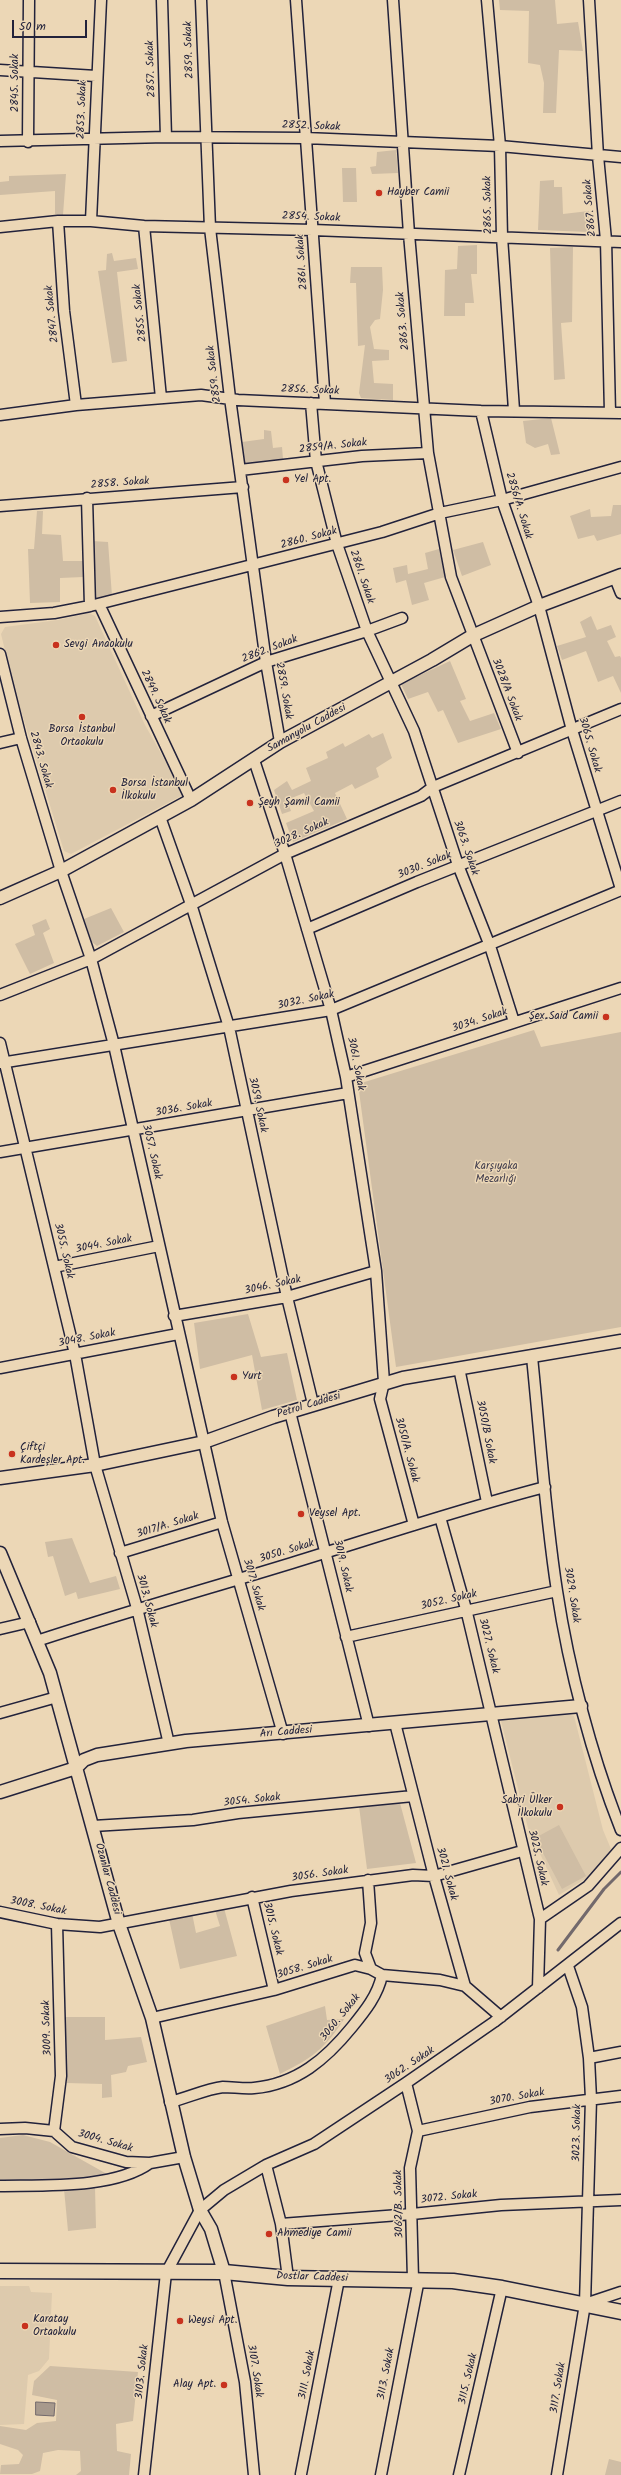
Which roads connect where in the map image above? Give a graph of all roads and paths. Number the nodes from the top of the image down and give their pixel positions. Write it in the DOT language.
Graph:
graph roads {
  1 [pos="29,0"];
  2 [pos="101,0"];
  3 [pos="162,0"];
  4 [pos="200,0"];
  5 [pos="296,0"];
  6 [pos="393,0"];
  7 [pos="487,0"];
  8 [pos="589,0"];
  9 [pos="0,70"];
  10 [pos="28,71"];
  11 [pos="96,76"];
  12 [pos="204,136"];
  13 [pos="166,137"];
  14 [pos="305,138"];
  15 [pos="93,140"];
  16 [pos="0,141"];
  17 [pos="28,142"];
  18 [pos="402,142"];
  19 [pos="500,146"];
  20 [pos="598,156"];
  21 [pos="621,157"];
  22 [pos="58,221"];
  23 [pos="91,221"];
  24 [pos="144,226"];
  25 [pos="0,227"];
  26 [pos="210,228"];
  27 [pos="313,230"];
  28 [pos="409,234"];
  29 [pos="502,237"];
  30 [pos="606,240"];
  31 [pos="621,242"];
  32 [pos="161,398"];
  33 [pos="230,398"];
  34 [pos="311,403"];
  35 [pos="325,403"];
  36 [pos="76,405"];
  37 [pos="423,407"];
  38 [pos="514,410"];
  39 [pos="481,411"];
  40 [pos="610,413"];
  41 [pos="621,413"];
  42 [pos="0,415"];
  43 [pos="428,453"];
  44 [pos="316,461"];
  45 [pos="621,467"];
  46 [pos="240,470"];
  47 [pos="242,487"];
  48 [pos="87,498"];
  49 [pos="502,500"];
  50 [pos="0,506"];
  51 [pos="440,512"];
  52 [pos="337,544"];
  53 [pos="254,566"];
  54 [pos="618,576"];
  55 [pos="621,593"];
  56 [pos="95,605"];
  57 [pos="539,606"];
  58 [pos="0,617"];
  59 [pos="402,618"];
  60 [pos="367,631"];
  61 [pos="472,636"];
  62 [pos="0,654"];
  63 [pos="266,662"];
  64 [pos="391,682"];
  65 [pos="621,709"];
  66 [pos="151,716"];
  67 [pos="572,730"];
  68 [pos="21,738"];
  69 [pos="280,742"];
  70 [pos="0,743"];
  71 [pos="518,753"];
  72 [pos="254,760"];
  73 [pos="433,787"];
  74 [pos="191,800"];
  75 [pos="621,801"];
  76 [pos="597,812"];
  77 [pos="160,817"];
  78 [pos="285,854"];
  79 [pos="458,865"];
  80 [pos="61,871"];
  81 [pos="621,889"];
  82 [pos="0,898"];
  83 [pos="191,904"];
  84 [pos="307,929"];
  85 [pos="490,946"];
  86 [pos="91,959"];
  87 [pos="621,988"];
  88 [pos="0,995"];
  89 [pos="331,1010"];
  90 [pos="514,1022"];
  91 [pos="229,1027"];
  92 [pos="0,1043"];
  93 [pos="114,1045"];
  94 [pos="3,1062"];
  95 [pos="346,1077"];
  96 [pos="348,1093"];
  97 [pos="246,1111"];
  98 [pos="134,1130"];
  99 [pos="27,1149"];
  100 [pos="0,1152"];
  101 [pos="159,1246"];
  102 [pos="54,1267"];
  103 [pos="376,1271"];
  104 [pos="287,1297"];
  105 [pos="174,1316"];
  106 [pos="178,1334"];
  107 [pos="621,1341"];
  108 [pos="75,1354"];
  109 [pos="532,1357"];
  110 [pos="0,1368"];
  111 [pos="459,1368"];
  112 [pos="384,1382"];
  113 [pos="313,1404"];
  114 [pos="290,1412"];
  115 [pos="204,1442"];
  116 [pos="95,1465"];
  117 [pos="0,1478"];
  118 [pos="545,1487"];
  119 [pos="487,1502"];
  120 [pos="440,1517"];
  121 [pos="222,1522"];
  122 [pos="414,1525"];
  123 [pos="326,1552"];
  124 [pos="0,1553"];
  125 [pos="120,1554"];
  126 [pos="238,1580"];
  127 [pos="557,1591"];
  128 [pos="137,1608"];
  129 [pos="466,1609"];
  130 [pos="30,1622"];
  131 [pos="0,1629"];
  132 [pos="346,1638"];
  133 [pos="37,1641"];
  134 [pos="57,1697"];
  135 [pos="581,1706"];
  136 [pos="491,1712"];
  137 [pos="0,1713"];
  138 [pos="395,1723"];
  139 [pos="369,1726"];
  140 [pos="283,1734"];
  141 [pos="169,1744"];
  142 [pos="76,1768"];
  143 [pos="0,1792"];
  144 [pos="414,1796"];
  145 [pos="93,1826"];
  146 [pos="621,1830"];
  147 [pos="621,1848"];
  148 [pos="522,1850"];
  149 [pos="434,1876"];
  150 [pos="368,1880"];
  151 [pos="252,1897"];
  152 [pos="0,1912"];
  153 [pos="540,1918"];
  154 [pos="621,1923"];
  155 [pos="57,1924"];
  156 [pos="119,1924"];
  157 [pos="568,1966"];
  158 [pos="371,1968"];
  159 [pos="382,1975"];
  160 [pos="465,1986"];
  161 [pos="538,1988"];
  162 [pos="274,1990"];
  163 [pos="501,2017"];
  164 [pos="152,2018"];
  165 [pos="621,2052"];
  166 [pos="589,2058"];
  167 [pos="406,2083"];
  168 [pos="621,2096"];
  169 [pos="591,2099"];
  170 [pos="170,2102"];
  171 [pos="0,2129"];
  172 [pos="54,2131"];
  173 [pos="418,2132"];
  174 [pos="184,2157"];
  175 [pos="150,2163"];
  176 [pos="266,2165"];
  177 [pos="0,2186"];
  178 [pos="621,2200"];
  179 [pos="589,2202"];
  180 [pos="200,2210"];
  181 [pos="412,2214"];
  182 [pos="281,2224"];
  183 [pos="0,2271"];
  184 [pos="224,2272"];
  185 [pos="166,2273"];
  186 [pos="288,2278"];
  187 [pos="339,2279"];
  188 [pos="416,2279"];
  189 [pos="502,2288"];
  190 [pos="621,2292"];
  191 [pos="585,2304"];
  192 [pos="621,2312"];
  193 [pos="144,2475"];
  194 [pos="254,2475"];
  195 [pos="303,2475"];
  196 [pos="381,2475"];
  197 [pos="459,2475"];
  198 [pos="557,2475"];
  1 -- 10 [label="street, 2845. Sokak"];
  2 -- 11 [label="street, 2853. Sokak"];
  3 -- 13 [label="street, 2857. Sokak"];
  4 -- 12 [label="street, 2859. Sokak"];
  5 -- 14 [label="street, 2861. Sokak"];
  6 -- 18 [label="street, 2863. Sokak"];
  7 -- 19 [label="street, 2865. Sokak"];
  8 -- 20 [label="street, 2867. Sokak"];
  9 -- 10 [label="street"];
  10 -- 11 [label="street"];
  10 -- 17 [label="street, 2845. Sokak"];
  11 -- 15 [label="street, 2853. Sokak"];
  12 -- 13 [label="street, 2852. Sokak"];
  12 -- 14 [label="street, 2852. Sokak"];
  12 -- 26 [label="street, 2859. Sokak"];
  13 -- 15 [label="street, 2852. Sokak"];
  14 -- 18 [label="street, 2852. Sokak"];
  14 -- 27 [label="street, 2861. Sokak"];
  15 -- 17 [label="street, 2852. Sokak"];
  15 -- 23 [label="street, 2853. Sokak"];
  16 -- 17 [label="street, 2852. Sokak"];
  18 -- 19 [label="street, 2852. Sokak"];
  18 -- 28 [label="street, 2863. Sokak"];
  19 -- 20 [label="street, 2852. Sokak"];
  19 -- 29 [label="street, 2865. Sokak"];
  20 -- 21 [label="street, 2852. Sokak"];
  20 -- 30 [label="street, 2867. Sokak"];
  22 -- 23 [label="street, 2854. Sokak"];
  22 -- 25 [label="street, 2854. Sokak"];
  22 -- 36 [label="street, 2847. Sokak"];
  23 -- 24 [label="street, 2854. Sokak"];
  24 -- 26 [label="street, 2854. Sokak"];
  24 -- 32 [label="street, 2855. Sokak"];
  26 -- 27 [label="street, 2854. Sokak"];
  26 -- 33 [label="street, 2859. Sokak"];
  27 -- 28 [label="street, 2854. Sokak"];
  27 -- 35 [label="street, 2861. Sokak"];
  28 -- 29 [label="street, 2854. Sokak"];
  28 -- 37 [label="street, 2863. Sokak"];
  29 -- 30 [label="street, 2854. Sokak"];
  29 -- 38 [label="street, 2865. Sokak"];
  30 -- 31 [label="street, 2854. Sokak"];
  30 -- 40 [label="street, 2867. Sokak"];
  32 -- 33 [label="street, 2856. Sokak"];
  32 -- 36 [label="street, 2856. Sokak"];
  33 -- 34 [label="street, 2856. Sokak"];
  33 -- 46 [label="street, 2859. Sokak"];
  34 -- 35 [label="street, 2856. Sokak"];
  34 -- 44 [label="street, 2861. Sokak"];
  35 -- 37 [label="street, 2856. Sokak"];
  36 -- 42 [label="street, 2856. Sokak"];
  37 -- 39 [label="street, 2856. Sokak"];
  37 -- 43 [label="street, 2863. Sokak"];
  38 -- 39 [label="street, 2856. Sokak"];
  38 -- 40 [label="street, 2856. Sokak"];
  39 -- 49 [label="street, 2856/A. Sokak"];
  40 -- 41 [label="street, 2856. Sokak"];
  43 -- 44 [label="street, 2859/A. Sokak"];
  43 -- 51 [label="street, 2863. Sokak"];
  44 -- 46 [label="street, 2859/A. Sokak"];
  44 -- 52 [label="street, 2861. Sokak"];
  45 -- 49 [label="street, 2860. Sokak"];
  46 -- 47 [label="street, 2859. Sokak"];
  47 -- 48 [label="street, 2858. Sokak"];
  47 -- 53 [label="street, 2859. Sokak"];
  48 -- 50 [label="street, 2858. Sokak"];
  48 -- 56 [label="street, 2849. Sokak"];
  49 -- 51 [label="street, 2860. Sokak"];
  49 -- 57 [label="street, 2856/A. Sokak"];
  51 -- 52 [label="street, 2860. Sokak"];
  51 -- 61 [label="street, 2863. Sokak"];
  52 -- 53 [label="street, 2860. Sokak"];
  52 -- 60 [label="street, 2861. Sokak"];
  53 -- 56 [label="street, 2860. Sokak"];
  53 -- 63 [label="street, 2859. Sokak"];
  54 -- 55 [label="street"];
  54 -- 57 [label="street, Samanyolu Caddesi"];
  56 -- 58 [label="street, 2860. Sokak"];
  56 -- 66 [label="street, 2849. Sokak"];
  57 -- 61 [label="street, Samanyolu Caddesi"];
  57 -- 67 [label="street, 3065. Sokak"];
  59 -- 60 [label="street, 2862. Sokak"];
  60 -- 63 [label="street, 2862. Sokak"];
  60 -- 64 [label="street, 2861. Sokak"];
  61 -- 64 [label="street, Samanyolu Caddesi"];
  61 -- 71 [label="street, 3028/A Sokak"];
  62 -- 68 [label="street, 2843. Sokak"];
  63 -- 66 [label="street, 2862. Sokak"];
  63 -- 69 [label="street, 2859. Sokak"];
  64 -- 69 [label="street, Samanyolu Caddesi"];
  64 -- 73 [label="street, 3063. Sokak"];
  65 -- 67 [label="street, 3028. Sokak"];
  66 -- 74 [label="street, 2849. Sokak"];
  67 -- 71 [label="street, 3028. Sokak"];
  67 -- 76 [label="street, 3065. Sokak"];
  68 -- 70 [label="street"];
  68 -- 80 [label="street, 2843. Sokak"];
  69 -- 72 [label="street, Samanyolu Caddesi"];
  71 -- 73 [label="street, 3028. Sokak"];
  72 -- 74 [label="street, Samanyolu Caddesi"];
  72 -- 78 [label="street, 3061. Sokak"];
  73 -- 78 [label="street, 3028. Sokak"];
  73 -- 79 [label="street, 3063. Sokak"];
  74 -- 77 [label="street, Samanyolu Caddesi"];
  75 -- 76 [label="street, 3030. Sokak"];
  76 -- 79 [label="street, 3030. Sokak"];
  76 -- 81 [label="street, 3065. Sokak"];
  77 -- 80 [label="street, Samanyolu Caddesi"];
  77 -- 83 [label="street, 3059. Sokak"];
  78 -- 83 [label="street, 3028. Sokak"];
  78 -- 84 [label="street, 3061. Sokak"];
  79 -- 84 [label="street, 3030. Sokak"];
  79 -- 85 [label="street, 3063. Sokak"];
  80 -- 82 [label="street, Samanyolu Caddesi"];
  80 -- 86 [label="street, 3057. Sokak"];
  81 -- 85 [label="street, 3032. Sokak"];
  83 -- 86 [label="street, 3028. Sokak"];
  83 -- 91 [label="street, 3059. Sokak"];
  84 -- 89 [label="street, 3061. Sokak"];
  85 -- 89 [label="street, 3032. Sokak"];
  85 -- 90 [label="street, 3063. Sokak"];
  86 -- 88 [label="street, 3028. Sokak"];
  86 -- 93 [label="street, 3057. Sokak"];
  87 -- 90 [label="street, 3034. Sokak"];
  89 -- 91 [label="street, 3032. Sokak"];
  89 -- 95 [label="street, 3061. Sokak"];
  90 -- 95 [label="street, 3034. Sokak"];
  91 -- 93 [label="street, 3032. Sokak"];
  91 -- 97 [label="street, 3059. Sokak"];
  92 -- 94 [label="street, 3055. Sokak"];
  93 -- 94 [label="street, 3032. Sokak"];
  93 -- 98 [label="street, 3057. Sokak"];
  94 -- 99 [label="street, 3055. Sokak"];
  95 -- 96 [label="street, 3061. Sokak"];
  96 -- 97 [label="street, 3036. Sokak"];
  96 -- 103 [label="street, 3061. Sokak"];
  97 -- 98 [label="street, 3036. Sokak"];
  97 -- 104 [label="street, 3059. Sokak"];
  98 -- 99 [label="street, 3036. Sokak"];
  98 -- 101 [label="street, 3057. Sokak"];
  99 -- 100 [label="street, 3036. Sokak"];
  99 -- 102 [label="street, 3055. Sokak"];
  101 -- 102 [label="street, 3044. Sokak"];
  101 -- 105 [label="street, 3057. Sokak"];
  102 -- 108 [label="street, 3055. Sokak"];
  103 -- 104 [label="street, 3046. Sokak"];
  103 -- 112 [label="street, 3061. Sokak"];
  104 -- 105 [label="street, 3046. Sokak"];
  104 -- 113 [label="street, 3059. Sokak"];
  105 -- 106 [label="street, 3057. Sokak"];
  106 -- 108 [label="street, 3048. Sokak"];
  106 -- 115 [label="street, 3057. Sokak"];
  107 -- 109 [label="street, Petrol Caddesi"];
  108 -- 110 [label="street, 3048. Sokak"];
  108 -- 116 [label="street, 3055. Sokak"];
  109 -- 111 [label="street, Petrol Caddesi"];
  109 -- 118 [label="street, 3029. Sokak"];
  111 -- 112 [label="street, Petrol Caddesi"];
  111 -- 119 [label="street, 3050/B Sokak"];
  112 -- 113 [label="street, Petrol Caddesi"];
  112 -- 122 [label="street, 3050/A. Sokak"];
  113 -- 114 [label="street, Petrol Caddesi"];
  114 -- 115 [label="street, Petrol Caddesi"];
  114 -- 123 [label="street, 3019. Sokak"];
  115 -- 116 [label="street, Petrol Caddesi"];
  115 -- 121 [label="street, 3017. Sokak"];
  116 -- 117 [label="street, Petrol Caddesi"];
  116 -- 125 [label="street, 3013. Sokak"];
  118 -- 119 [label="street, 3050. Sokak"];
  118 -- 127 [label="street, 3029. Sokak"];
  119 -- 120 [label="street, 3050. Sokak"];
  120 -- 122 [label="street, 3050. Sokak"];
  120 -- 129 [label="street, 3027. Sokak"];
  121 -- 125 [label="street, 3017/A. Sokak"];
  121 -- 126 [label="street, 3017. Sokak"];
  122 -- 123 [label="street, 3050. Sokak"];
  123 -- 126 [label="street, 3050. Sokak"];
  123 -- 132 [label="street, 3019. Sokak"];
  124 -- 130 [label="street, Ozanlar Caddesi"];
  125 -- 128 [label="street, 3013. Sokak"];
  126 -- 128 [label="street, 3050. Sokak"];
  126 -- 140 [label="street, 3017. Sokak"];
  127 -- 129 [label="street, 3052. Sokak"];
  127 -- 135 [label="street, 3029. Sokak"];
  128 -- 133 [label="street, 3050. Sokak"];
  128 -- 141 [label="street, 3013. Sokak"];
  129 -- 132 [label="street, 3052. Sokak"];
  129 -- 136 [label="street, 3027. Sokak"];
  130 -- 131 [label="street"];
  130 -- 133 [label="street, Ozanlar Caddesi"];
  132 -- 139 [label="street, 3019. Sokak"];
  133 -- 134 [label="street, Ozanlar Caddesi"];
  134 -- 137 [label="street"];
  134 -- 142 [label="street, Ozanlar Caddesi"];
  135 -- 136 [label="street, Arı Caddesi"];
  135 -- 146 [label="street, 3029. Sokak"];
  136 -- 138 [label="street, Arı Caddesi"];
  136 -- 148 [label="street, 3025. Sokak"];
  138 -- 139 [label="street, Arı Caddesi"];
  138 -- 144 [label="street, 3021. Sokak"];
  139 -- 140 [label="street, Arı Caddesi"];
  140 -- 141 [label="street, Arı Caddesi"];
  141 -- 142 [label="street, Arı Caddesi"];
  142 -- 143 [label="street, Arı Caddesi"];
  142 -- 145 [label="street, Ozanlar Caddesi"];
  144 -- 145 [label="street, 3054. Sokak"];
  144 -- 149 [label="street, 3021. Sokak"];
  145 -- 156 [label="street, Ozanlar Caddesi"];
  147 -- 153 [label="street"];
  148 -- 149 [label="street, 3056. Sokak"];
  148 -- 153 [label="street, 3025. Sokak"];
  149 -- 150 [label="street, 3056. Sokak"];
  149 -- 160 [label="street, 3021. Sokak"];
  150 -- 151 [label="street, 3056. Sokak"];
  150 -- 158 [label="street"];
  151 -- 156 [label="street, 3056. Sokak"];
  151 -- 162 [label="street, 3015. Sokak"];
  152 -- 155 [label="street, 3008. Sokak"];
  153 -- 161 [label="street, 3025. Sokak"];
  154 -- 157 [label="street, 3062. Sokak"];
  155 -- 156 [label="street, 3008. Sokak"];
  155 -- 172 [label="street, 3009. Sokak"];
  156 -- 164 [label="street, Ozanlar Caddesi"];
  157 -- 161 [label="street, 3062. Sokak"];
  157 -- 166 [label="street, 3023. Sokak"];
  158 -- 159 [label="street, 3058. Sokak"];
  158 -- 162 [label="street, 3058. Sokak"];
  159 -- 160 [label="street, 3058. Sokak"];
  159 -- 170 [label="street, 3060. Sokak"];
  160 -- 163 [label="street"];
  161 -- 163 [label="street, 3062. Sokak"];
  162 -- 164 [label="street, 3058. Sokak"];
  163 -- 167 [label="street, 3062. Sokak"];
  164 -- 170 [label="street, Ozanlar Caddesi"];
  165 -- 166 [label="street"];
  166 -- 169 [label="street, 3023. Sokak"];
  167 -- 173 [label="street, 3062/B. Sokak"];
  167 -- 176 [label="street, 3062. Sokak"];
  168 -- 169 [label="street, 3070. Sokak"];
  169 -- 173 [label="street, 3070. Sokak"];
  169 -- 179 [label="street, 3023. Sokak"];
  170 -- 174 [label="street, Ozanlar Caddesi"];
  171 -- 172 [label="street"];
  172 -- 175 [label="street, 3004. Sokak"];
  173 -- 181 [label="street, 3062/B. Sokak"];
  174 -- 175 [label="street, 3004. Sokak"];
  174 -- 180 [label="street, Ozanlar Caddesi"];
  175 -- 177 [label="street"];
  176 -- 180 [label="street, 3062. Sokak"];
  176 -- 182 [label="street"];
  178 -- 179 [label="street, 3072. Sokak"];
  179 -- 181 [label="street, 3072. Sokak"];
  179 -- 191 [label="street, 3023. Sokak"];
  180 -- 184 [label="street, Ozanlar Caddesi"];
  180 -- 185 [label="street"];
  181 -- 182 [label="street, 3072. Sokak"];
  181 -- 188 [label="street, 3062/B. Sokak"];
  182 -- 186 [label="street"];
  183 -- 185 [label="main road, Dostlar Caddesi"];
  184 -- 185 [label="main road, Dostlar Caddesi"];
  184 -- 186 [label="main road, Dostlar Caddesi"];
  184 -- 194 [label="street, 3107. Sokak"];
  185 -- 193 [label="street, 3103. Sokak"];
  186 -- 187 [label="main road, Dostlar Caddesi"];
  187 -- 188 [label="main road, Dostlar Caddesi"];
  187 -- 195 [label="street, 3111. Sokak"];
  188 -- 189 [label="main road, Dostlar Caddesi"];
  188 -- 196 [label="street, 3113. Sokak"];
  189 -- 191 [label="main road, Dostlar Caddesi"];
  189 -- 197 [label="street, 3115. Sokak"];
  190 -- 191 [label="street"];
  191 -- 192 [label="main road, Dostlar Caddesi"];
  191 -- 198 [label="street, 3117. Sokak"];
}
